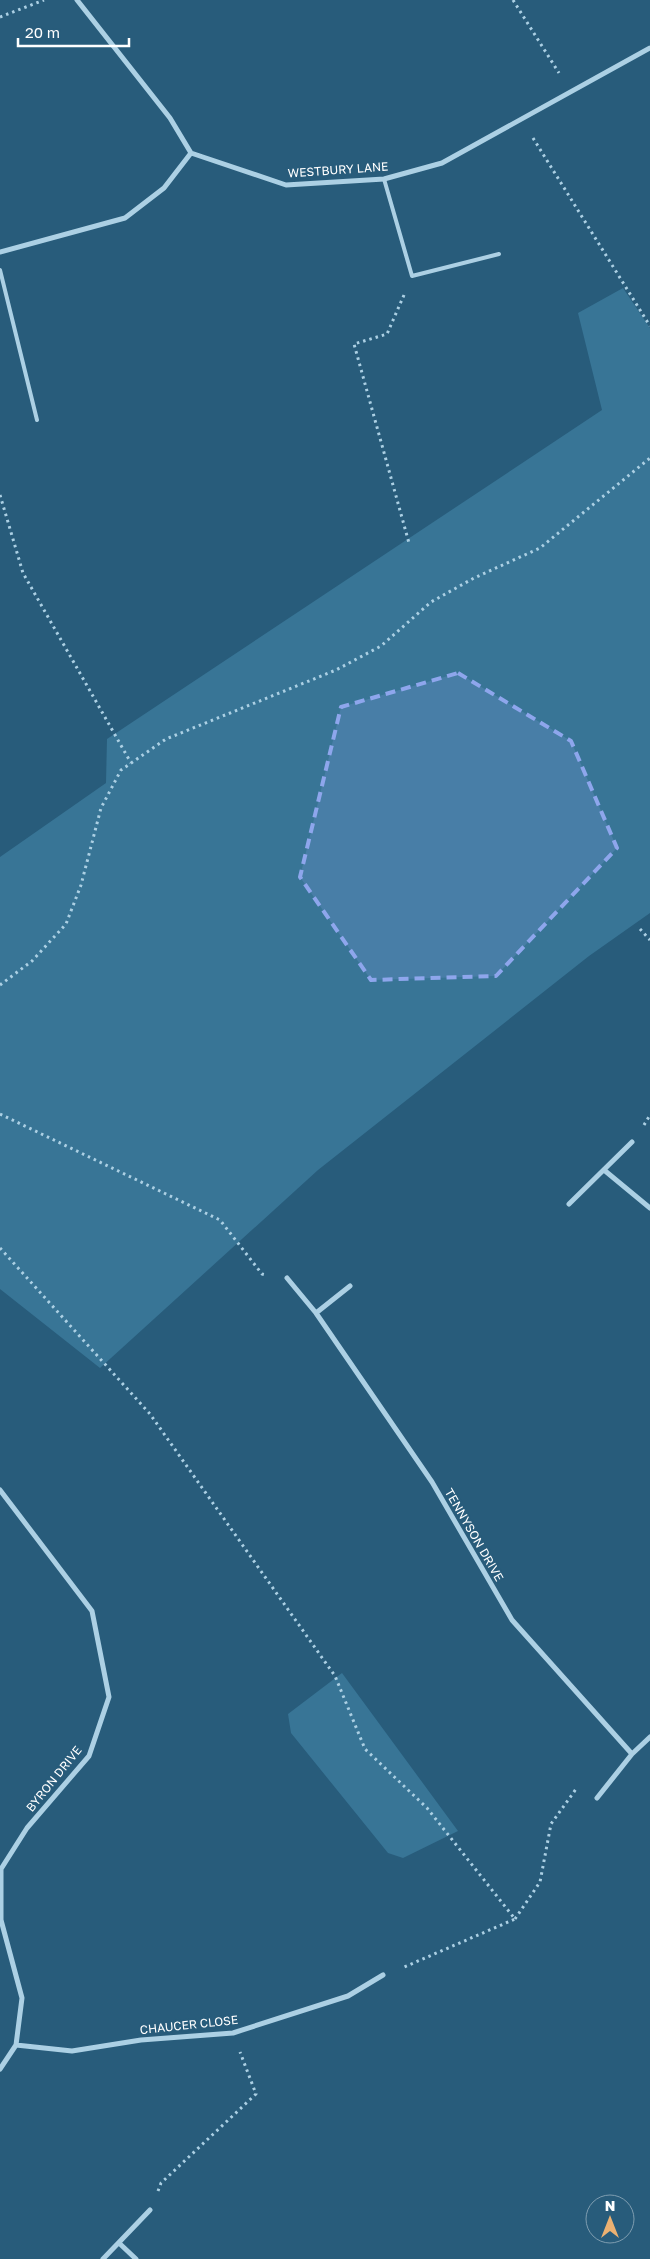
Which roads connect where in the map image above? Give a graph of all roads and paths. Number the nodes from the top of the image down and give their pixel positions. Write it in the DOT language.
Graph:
graph roads {
  1 [pos="44,0"];
  2 [pos="77,0"];
  3 [pos="513,0"];
  4 [pos="0,17"];
  5 [pos="650,48"];
  6 [pos="571,92"];
  7 [pos="522,119"];
  8 [pos="191,153"];
  9 [pos="384,179"];
  10 [pos="0,252"];
  11 [pos="499,254"];
  12 [pos="0,270"];
  13 [pos="412,276"];
  14 [pos="650,326"];
  15 [pos="37,420"];
  16 [pos="650,458"];
  17 [pos="0,495"];
  18 [pos="409,543"];
  19 [pos="131,763"];
  20 [pos="640,929"];
  21 [pos="650,940"];
  22 [pos="0,985"];
  23 [pos="0,1114"];
  24 [pos="632,1142"];
  25 [pos="604,1170"];
  26 [pos="569,1204"];
  27 [pos="650,1208"];
  28 [pos="0,1248"];
  29 [pos="287,1278"];
  30 [pos="350,1286"];
  31 [pos="316,1313"];
  32 [pos="0,1490"];
  33 [pos="650,1736"];
  34 [pos="632,1754"];
  35 [pos="597,1798"];
  36 [pos="515,1919"];
  37 [pos="383,1976"];
  38 [pos="233,2033"];
  39 [pos="16,2044"];
  40 [pos="0,2069"];
  41 [pos="150,2210"];
  42 [pos="119,2243"];
  43 [pos="103,2259"];
  44 [pos="136,2259"];
  1 -- 4 [label="path"];
  2 -- 8 [label="street"];
  3 -- 6 [label="path"];
  5 -- 6 [label="street, WESTBURY LANE"];
  6 -- 7 [label="street, WESTBURY LANE"];
  7 -- 9 [label="street, WESTBURY LANE"];
  7 -- 14 [label="path"];
  8 -- 9 [label="street, WESTBURY LANE"];
  8 -- 10 [label="street"];
  9 -- 13 [label="lane"];
  11 -- 13 [label="lane"];
  12 -- 15 [label="lane"];
  13 -- 18 [label="path"];
  16 -- 19 [label="path"];
  17 -- 19 [label="path"];
  19 -- 22 [label="path"];
  20 -- 21 [label="path"];
  23 -- 29 [label="path"];
  24 -- 25 [label="street"];
  25 -- 26 [label="street"];
  25 -- 27 [label="street"];
  28 -- 36 [label="path"];
  29 -- 31 [label="street, TENNYSON DRIVE"];
  30 -- 31 [label="street"];
  31 -- 34 [label="street, TENNYSON DRIVE"];
  32 -- 39 [label="street, BYRON DRIVE"];
  33 -- 34 [label="street"];
  34 -- 35 [label="street"];
  35 -- 36 [label="path"];
  36 -- 37 [label="path"];
  37 -- 38 [label="street, CHAUCER CLOSE"];
  38 -- 39 [label="street, CHAUCER CLOSE"];
  38 -- 41 [label="path"];
  39 -- 40 [label="street"];
  41 -- 42 [label="street"];
  42 -- 43 [label="street"];
  42 -- 44 [label="street"];
}
